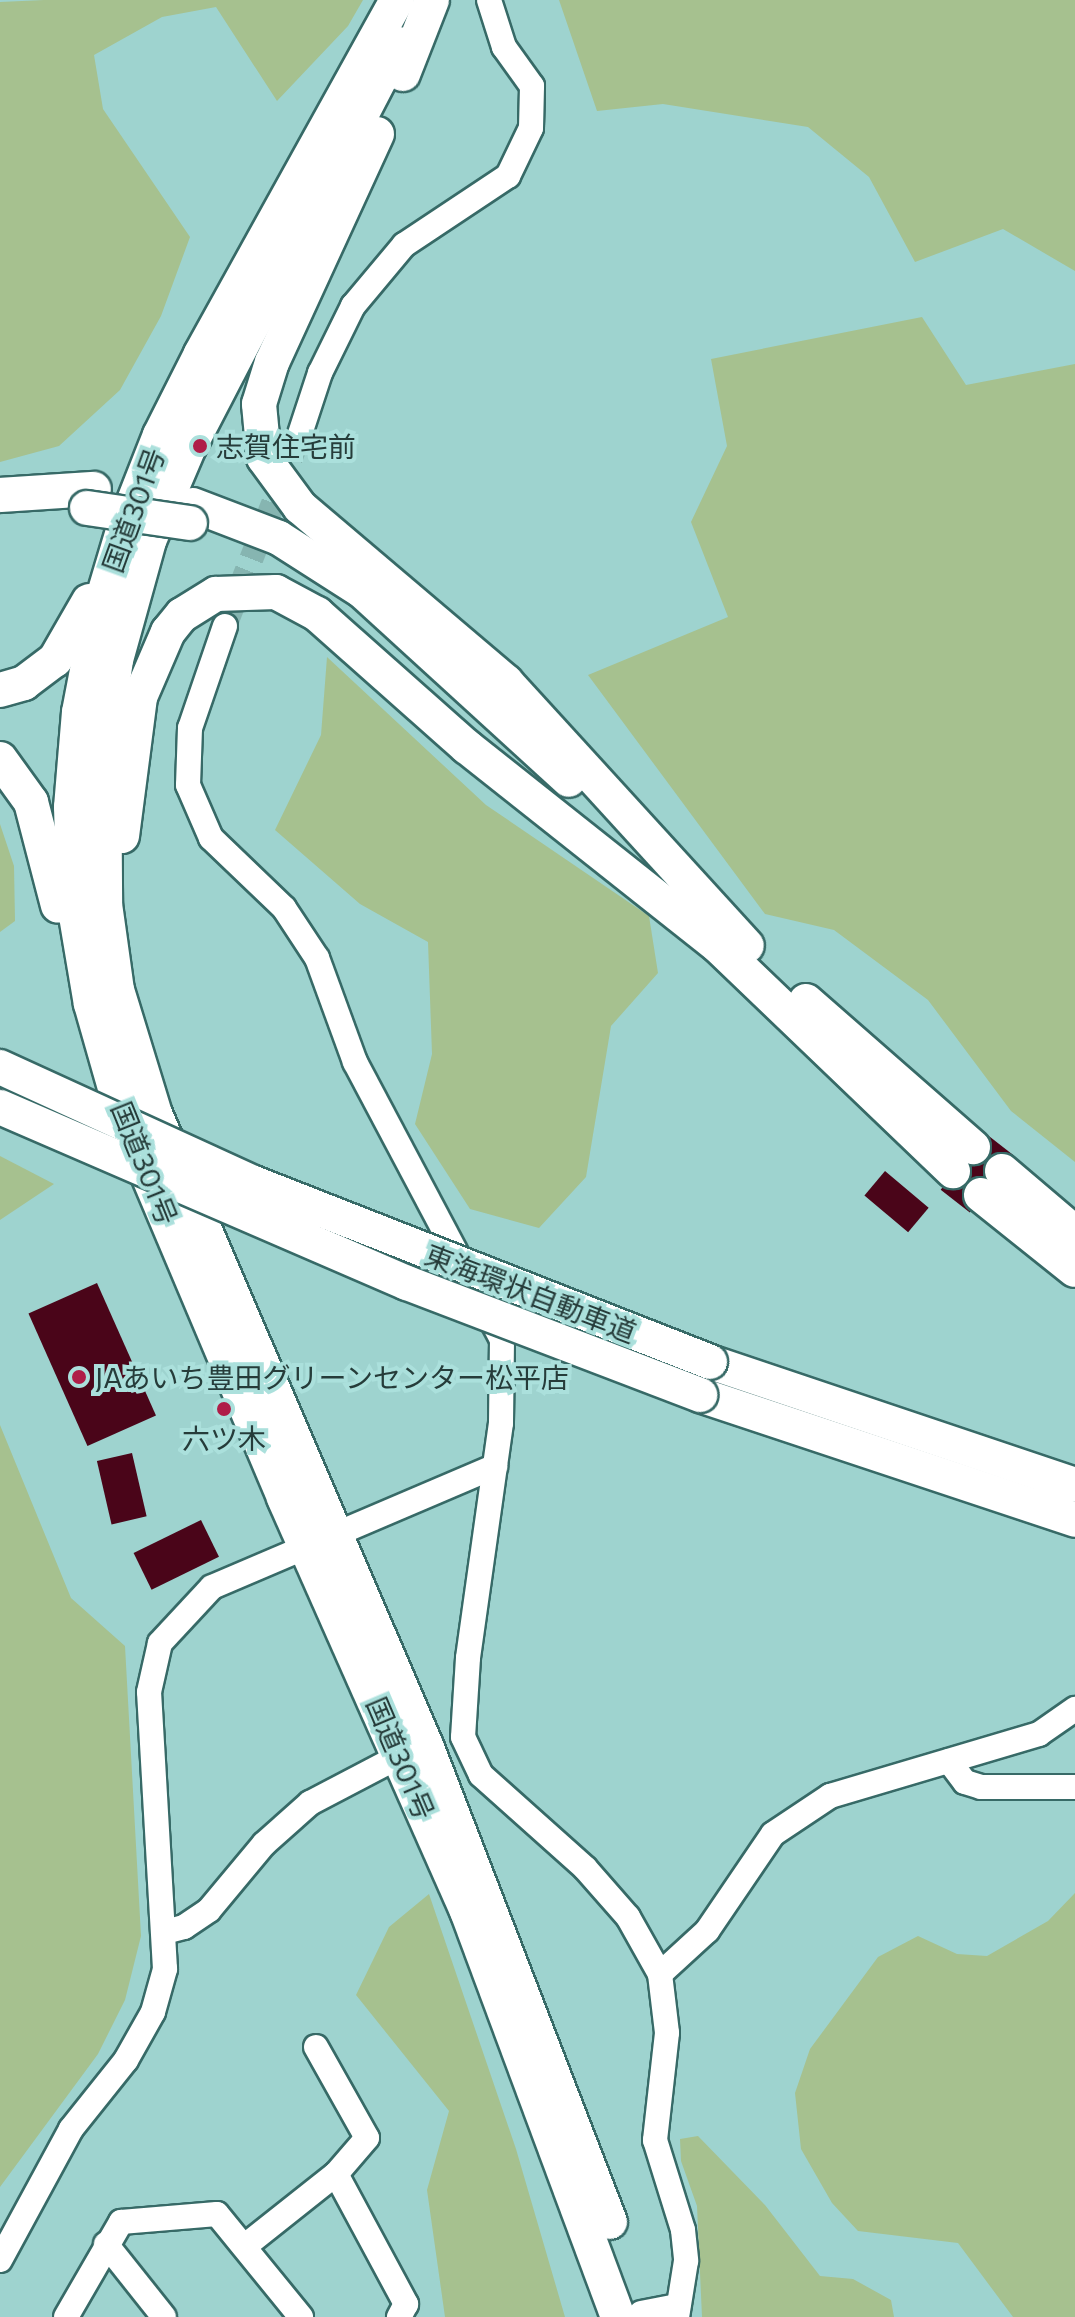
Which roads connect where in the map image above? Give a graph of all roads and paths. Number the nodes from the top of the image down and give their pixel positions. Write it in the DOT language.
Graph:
graph roads {
  1 [pos="397,0"];
  2 [pos="420,0"];
  3 [pos="432,0"];
  4 [pos="489,0"];
  5 [pos="201,354"];
  6 [pos="298,440"];
  7 [pos="0,495"];
  8 [pos="91,498"];
  9 [pos="0,516"];
  10 [pos="225,626"];
  11 [pos="0,690"];
  12 [pos="0,759"];
  13 [pos="724,938"];
  14 [pos="0,1067"];
  15 [pos="0,1107"];
  16 [pos="123,1116"];
  17 [pos="963,1159"];
  18 [pos="1075,1233"];
  19 [pos="208,1236"];
  20 [pos="1075,1270"];
  21 [pos="495,1466"];
  22 [pos="1075,1485"];
  23 [pos="1075,1520"];
  24 [pos="324,1539"];
  25 [pos="1075,1709"];
  26 [pos="400,1756"];
  27 [pos="949,1761"];
  28 [pos="1075,1787"];
  29 [pos="165,1932"];
  30 [pos="660,1974"];
  31 [pos="316,2047"];
  32 [pos="336,2174"];
  33 [pos="106,2244"];
  34 [pos="245,2246"];
  35 [pos="0,2260"];
  36 [pos="677,2311"];
  37 [pos="634,2316"];
  38 [pos="66,2317"];
  39 [pos="164,2317"];
  40 [pos="301,2317"];
  41 [pos="399,2317"];
  1 -- 5 [label="highway, 国道301号"];
  2 -- 19 [label="highway, 国道301号"];
  3 -- 13 [label="highway"];
  4 -- 6 [label="street"];
  5 -- 11 [label="highway"];
  5 -- 16 [label="highway, 国道301号"];
  7 -- 8 [label="highway"];
  8 -- 9 [label="highway"];
  8 -- 13 [label="highway, bridge"];
  10 -- 21 [label="street"];
  12 -- 16 [label="highway"];
  13 -- 17 [label="highway"];
  13 -- 19 [label="highway"];
  14 -- 22 [label="highway, 東海環状自動車道, bridge"];
  15 -- 23 [label="highway, 東海環状自動車道, bridge"];
  16 -- 24 [label="highway, 国道301号"];
  18 -- 20 [label="highway"];
  19 -- 24 [label="highway, 国道301号"];
  21 -- 24 [label="street"];
  21 -- 30 [label="street"];
  24 -- 26 [label="highway, 国道301号"];
  24 -- 29 [label="street"];
  24 -- 37 [label="highway, 国道301号"];
  25 -- 27 [label="street"];
  26 -- 29 [label="street"];
  26 -- 37 [label="highway, 国道301号"];
  27 -- 28 [label="street"];
  27 -- 30 [label="street"];
  29 -- 35 [label="street"];
  30 -- 36 [label="street"];
  31 -- 32 [label="street"];
  32 -- 34 [label="street"];
  32 -- 41 [label="street"];
  33 -- 34 [label="street"];
  33 -- 38 [label="street"];
  33 -- 39 [label="street"];
  34 -- 40 [label="street"];
  36 -- 37 [label="street"];
}
